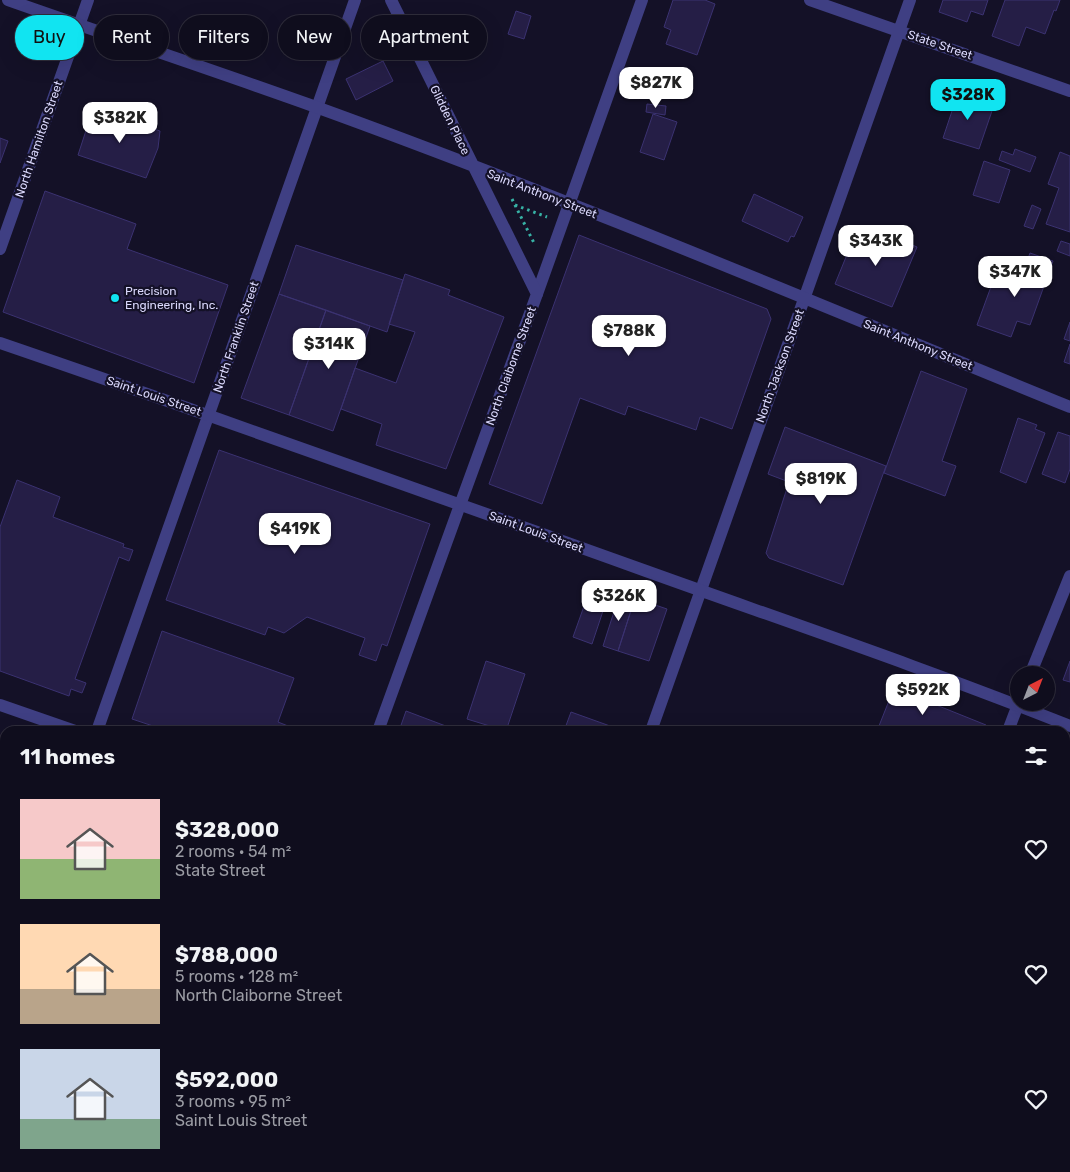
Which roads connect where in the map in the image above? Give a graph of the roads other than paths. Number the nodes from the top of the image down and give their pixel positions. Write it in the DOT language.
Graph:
graph roads {
  1 [pos="8,0"];
  2 [pos="88,0"];
  3 [pos="355,0"];
  4 [pos="391,0"];
  5 [pos="642,0"];
  6 [pos="810,0"];
  7 [pos="910,0"];
  8 [pos="51,15"];
  9 [pos="83,15"];
  10 [pos="84,27"];
  11 [pos="900,31"];
  12 [pos="67,60"];
  13 [pos="1070,91"];
  14 [pos="317,108"];
  15 [pos="472,167"];
  16 [pos="569,204"];
  17 [pos="0,250"];
  18 [pos="537,294"];
  19 [pos="804,298"];
  20 [pos="0,343"];
  21 [pos="1070,407"];
  22 [pos="209,415"];
  23 [pos="460,504"];
  24 [pos="1070,576"];
  25 [pos="700,590"];
  26 [pos="1034,666"];
  27 [pos="1010,701"];
  28 [pos="0,705"];
  29 [pos="1016,711"];
  30 [pos="1035,711"];
  31 [pos="60,726"];
  32 [pos="99,726"];
  33 [pos="380,726"];
  34 [pos="652,726"];
  35 [pos="1010,726"];
  36 [pos="1070,726"];
  1 -- 8 [label="street, Saint Anthony Street"];
  2 -- 9 [label="street, North Hamilton Street"];
  3 -- 14 [label="street, North Franklin Street"];
  4 -- 15 [label="street, Glidden Place"];
  5 -- 16 [label="street, North Claiborne Street"];
  6 -- 11 [label="street, State Street"];
  7 -- 11 [label="street, North Jackson Street"];
  10 -- 14 [label="street, Saint Anthony Street"];
  11 -- 13 [label="street, State Street"];
  11 -- 19 [label="street, North Jackson Street"];
  12 -- 17 [label="street, North Hamilton Street"];
  14 -- 15 [label="street, Saint Anthony Street"];
  14 -- 22 [label="street, North Franklin Street"];
  15 -- 16 [label="street, Saint Anthony Street"];
  15 -- 18 [label="street, Glidden Place"];
  16 -- 18 [label="street, North Claiborne Street"];
  16 -- 19 [label="street, Saint Anthony Street"];
  18 -- 23 [label="street, North Claiborne Street"];
  19 -- 21 [label="street, Saint Anthony Street"];
  19 -- 25 [label="street, North Jackson Street"];
  20 -- 22 [label="street, Saint Louis Street"];
  22 -- 23 [label="street, Saint Louis Street"];
  22 -- 32 [label="street, North Franklin Street"];
  23 -- 25 [label="street, Saint Louis Street"];
  23 -- 33 [label="street, North Claiborne Street"];
  24 -- 26 [label="street"];
  25 -- 27 [label="street, Saint Louis Street"];
  25 -- 34 [label="street, North Jackson Street"];
  28 -- 31 [label="street"];
  29 -- 35 [label="street"];
  30 -- 36 [label="street, Saint Louis Street"];
}
